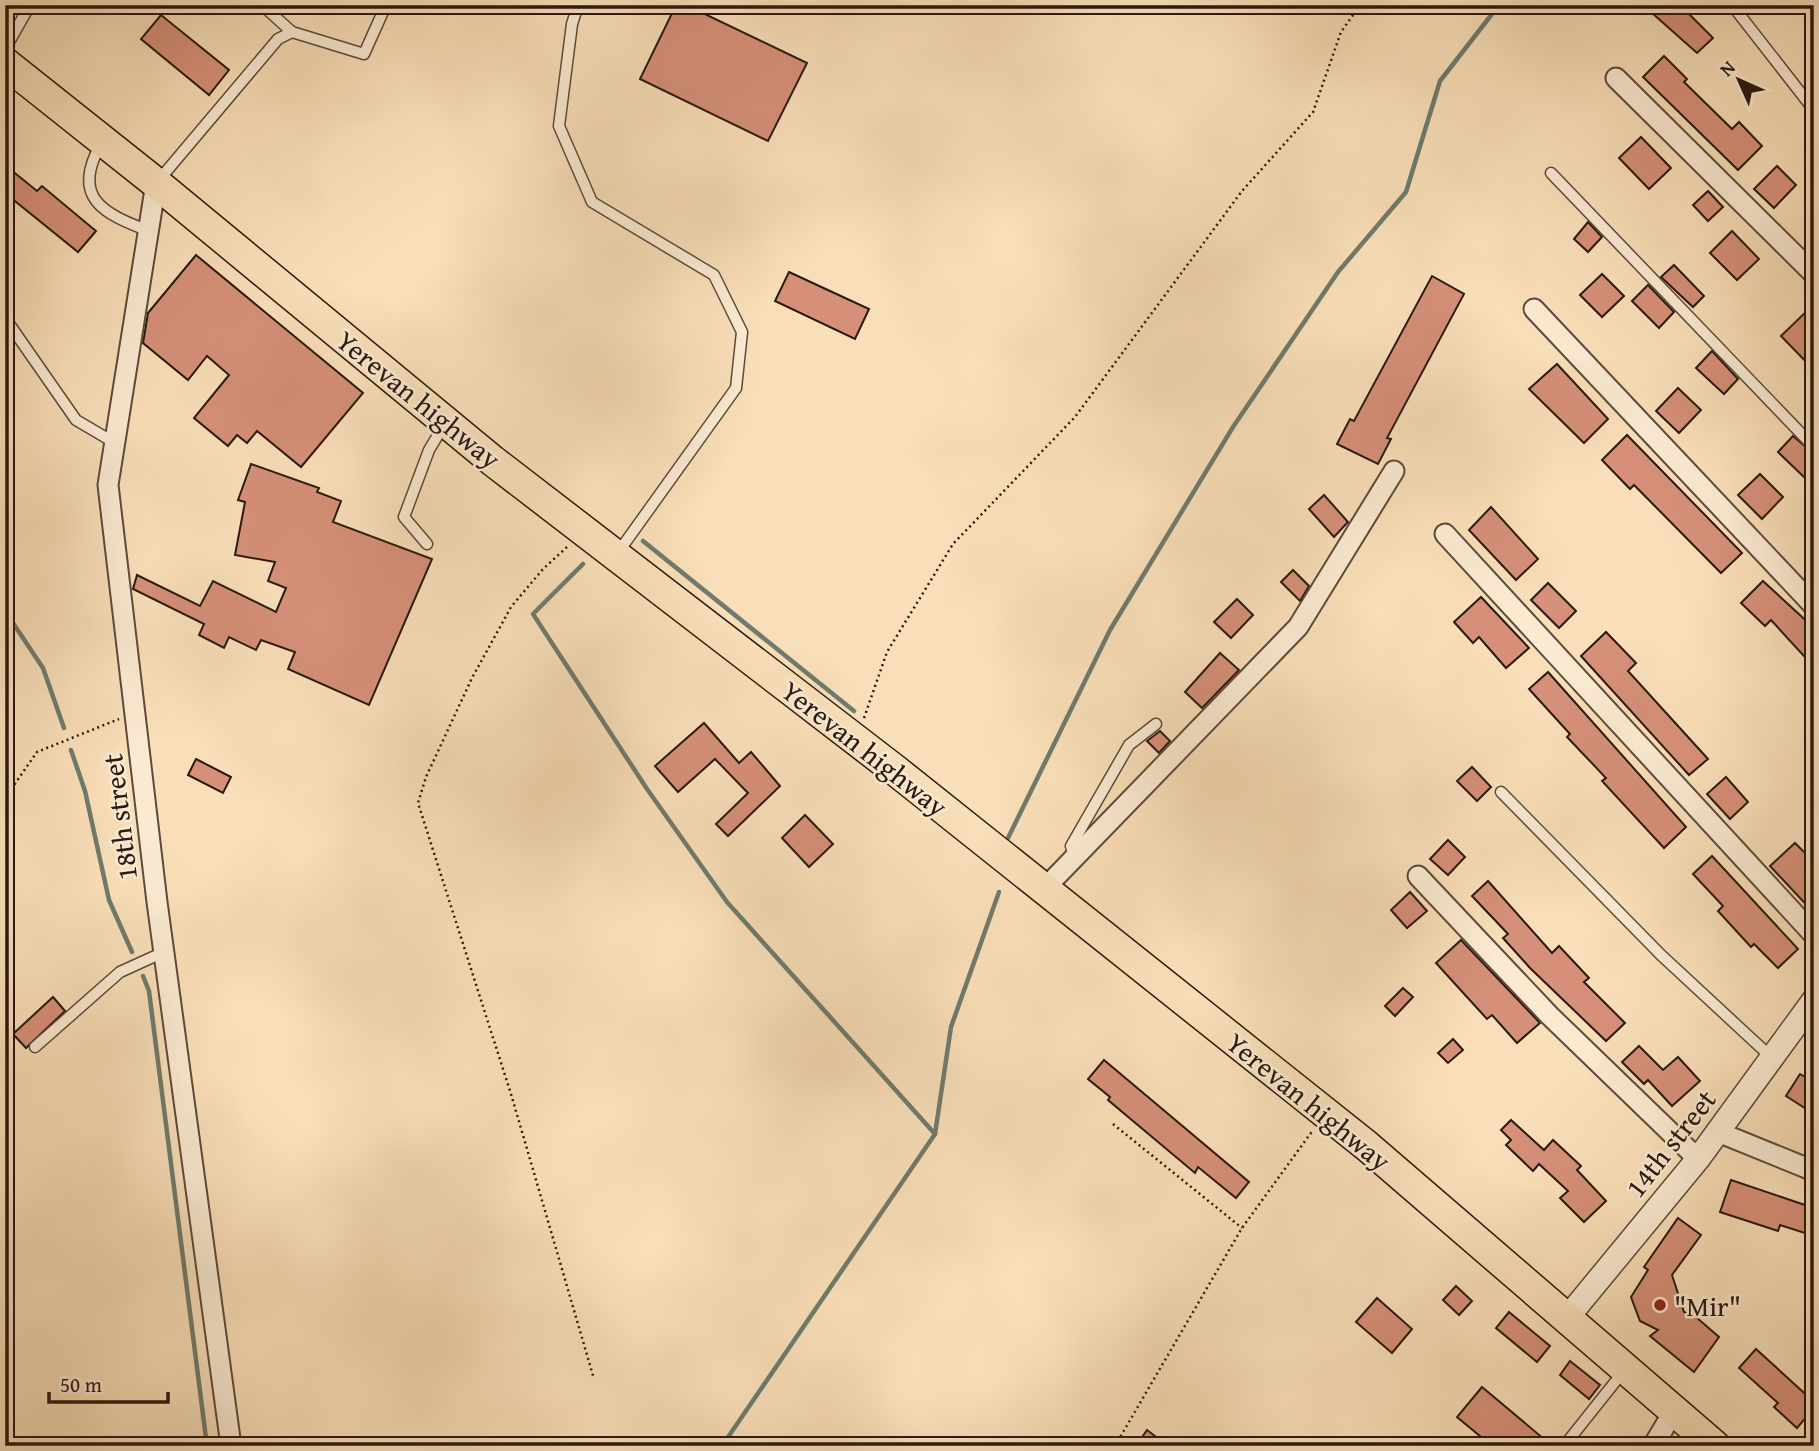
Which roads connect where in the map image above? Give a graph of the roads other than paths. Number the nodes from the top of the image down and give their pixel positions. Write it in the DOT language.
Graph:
graph roads {
  1 [pos="30,5"];
  2 [pos="262,5"];
  3 [pos="386,5"];
  4 [pos="578,5"];
  5 [pos="1732,5"];
  6 [pos="292,32"];
  7 [pos="9,66"];
  8 [pos="1616,78"];
  9 [pos="1814,110"];
  10 [pos="103,140"];
  11 [pos="1551,173"];
  12 [pos="156,183"];
  13 [pos="150,231"];
  14 [pos="1814,274"];
  15 [pos="1534,309"];
  16 [pos="5,318"];
  17 [pos="446,421"];
  18 [pos="115,443"];
  19 [pos="1814,447"];
  20 [pos="1394,471"];
  21 [pos="1445,534"];
  22 [pos="427,544"];
  23 [pos="616,554"];
  24 [pos="1814,606"];
  25 [pos="1156,724"];
  26 [pos="1501,792"];
  27 [pos="1074,859"];
  28 [pos="1418,876"];
  29 [pos="1045,888"];
  30 [pos="1814,935"];
  31 [pos="164,952"];
  32 [pos="1814,1000"];
  33 [pos="36,1047"];
  34 [pos="1772,1058"];
  35 [pos="1718,1132"];
  36 [pos="1698,1159"];
  37 [pos="1814,1171"];
  38 [pos="1567,1318"];
  39 [pos="1625,1369"];
  40 [pos="1675,1411"];
  41 [pos="231,1446"];
  42 [pos="1564,1446"];
  43 [pos="1653,1446"];
  44 [pos="1715,1446"];
  1 -- 7 [label="lane"];
  2 -- 6 [label="lane"];
  3 -- 6 [label="lane"];
  4 -- 23 [label="lane"];
  5 -- 9 [label="lane"];
  6 -- 12 [label="lane"];
  7 -- 10 [label="main road, Yerevan highway"];
  8 -- 14 [label="street"];
  10 -- 12 [label="main road, Yerevan highway"];
  10 -- 13 [label="lane"];
  11 -- 19 [label="lane"];
  12 -- 13 [label="street, 18th street"];
  12 -- 17 [label="main road, Yerevan highway"];
  13 -- 18 [label="street, 18th street"];
  15 -- 24 [label="street"];
  16 -- 18 [label="lane"];
  17 -- 22 [label="lane"];
  17 -- 23 [label="main road, Yerevan highway"];
  18 -- 31 [label="street, 18th street"];
  20 -- 27 [label="street"];
  21 -- 30 [label="street"];
  23 -- 29 [label="main road, Yerevan highway"];
  25 -- 27 [label="lane"];
  26 -- 34 [label="lane"];
  27 -- 29 [label="street"];
  28 -- 36 [label="street"];
  29 -- 38 [label="main road, Yerevan highway"];
  31 -- 33 [label="lane"];
  31 -- 41 [label="street, 18th street"];
  32 -- 34 [label="street, 14th street"];
  34 -- 35 [label="street, 14th street"];
  35 -- 36 [label="street, 14th street"];
  35 -- 37 [label="street"];
  36 -- 38 [label="street, 14th street"];
  38 -- 39 [label="main road, Yerevan highway"];
  39 -- 40 [label="main road, Yerevan highway"];
  39 -- 42 [label="lane"];
  40 -- 43 [label="street"];
  40 -- 44 [label="main road, Yerevan highway"];
}
